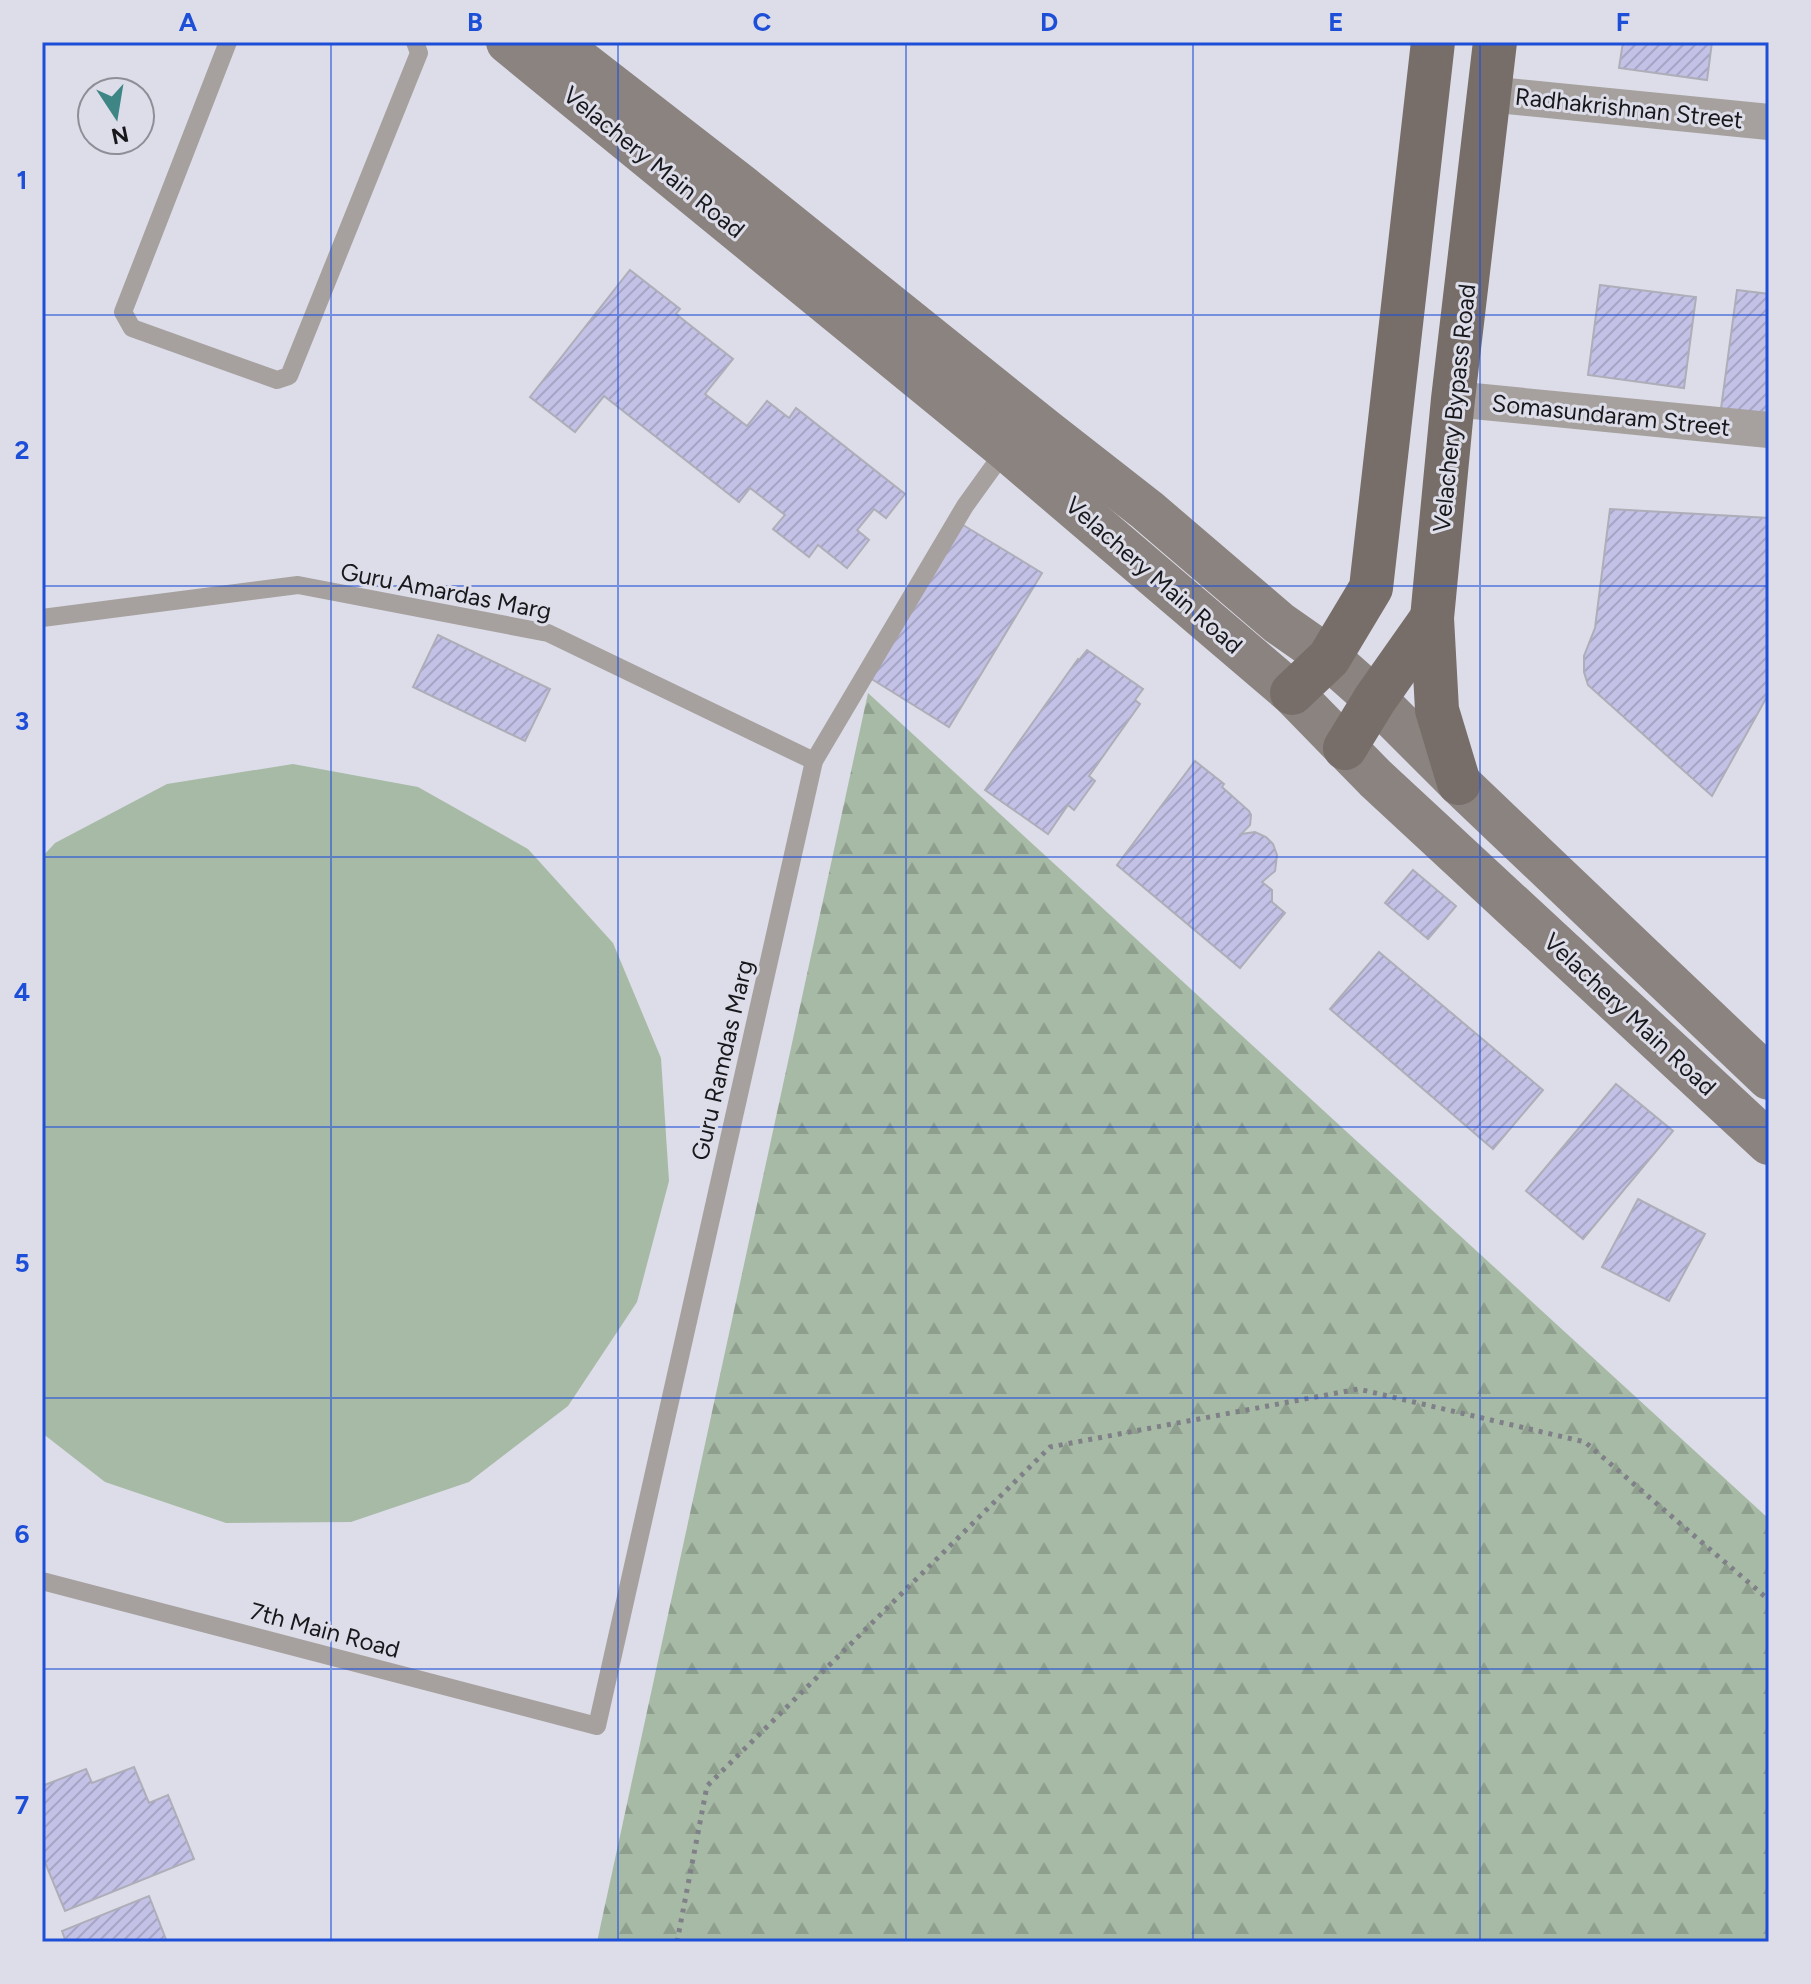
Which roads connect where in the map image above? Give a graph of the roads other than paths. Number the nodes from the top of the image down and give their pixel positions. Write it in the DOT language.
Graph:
graph roads {
  1 [pos="228,42"];
  2 [pos="415,42"];
  3 [pos="508,42"];
  4 [pos="555,42"];
  5 [pos="1433,42"];
  6 [pos="1495,42"];
  7 [pos="1488,94"];
  8 [pos="1769,122"];
  9 [pos="1453,399"];
  10 [pos="1769,430"];
  11 [pos="1019,434"];
  12 [pos="42,618"];
  13 [pos="1432,618"];
  14 [pos="1329,658"];
  15 [pos="1292,693"];
  16 [pos="1375,699"];
  17 [pos="1345,748"];
  18 [pos="814,761"];
  19 [pos="1459,783"];
  20 [pos="1769,1078"];
  21 [pos="1769,1143"];
  22 [pos="42,1581"];
  23 [pos="597,1726"];
  1 -- 2 [label="lane"];
  3 -- 11 [label="main road, Velachery Main Road"];
  4 -- 11 [label="main road, Velachery Main Road"];
  5 -- 14 [label="main road"];
  6 -- 7 [label="main road, Velachery Bypass Road"];
  7 -- 8 [label="street, Radhakrishnan Street"];
  7 -- 9 [label="main road, Velachery Bypass Road"];
  9 -- 10 [label="street, Somasundaram Street"];
  9 -- 13 [label="main road, Velachery Bypass Road"];
  11 -- 14 [label="main road, Velachery Main Road"];
  11 -- 15 [label="main road, Velachery Main Road"];
  11 -- 18 [label="lane, Guru Ramdas Marg"];
  12 -- 18 [label="lane, Guru Amardas Marg"];
  13 -- 16 [label="main road, Velachery Bypass Road"];
  13 -- 19 [label="main road"];
  14 -- 15 [label="main road"];
  14 -- 16 [label="main road, Velachery Main Road"];
  15 -- 17 [label="main road, Velachery Main Road"];
  16 -- 17 [label="main road, Velachery Bypass Road"];
  16 -- 19 [label="main road, Velachery Main Road"];
  17 -- 21 [label="main road, Velachery Main Road"];
  18 -- 23 [label="lane, Guru Ramdas Marg"];
  19 -- 20 [label="main road, Velachery Main Road"];
  22 -- 23 [label="lane, 7th Main Road"];
}
